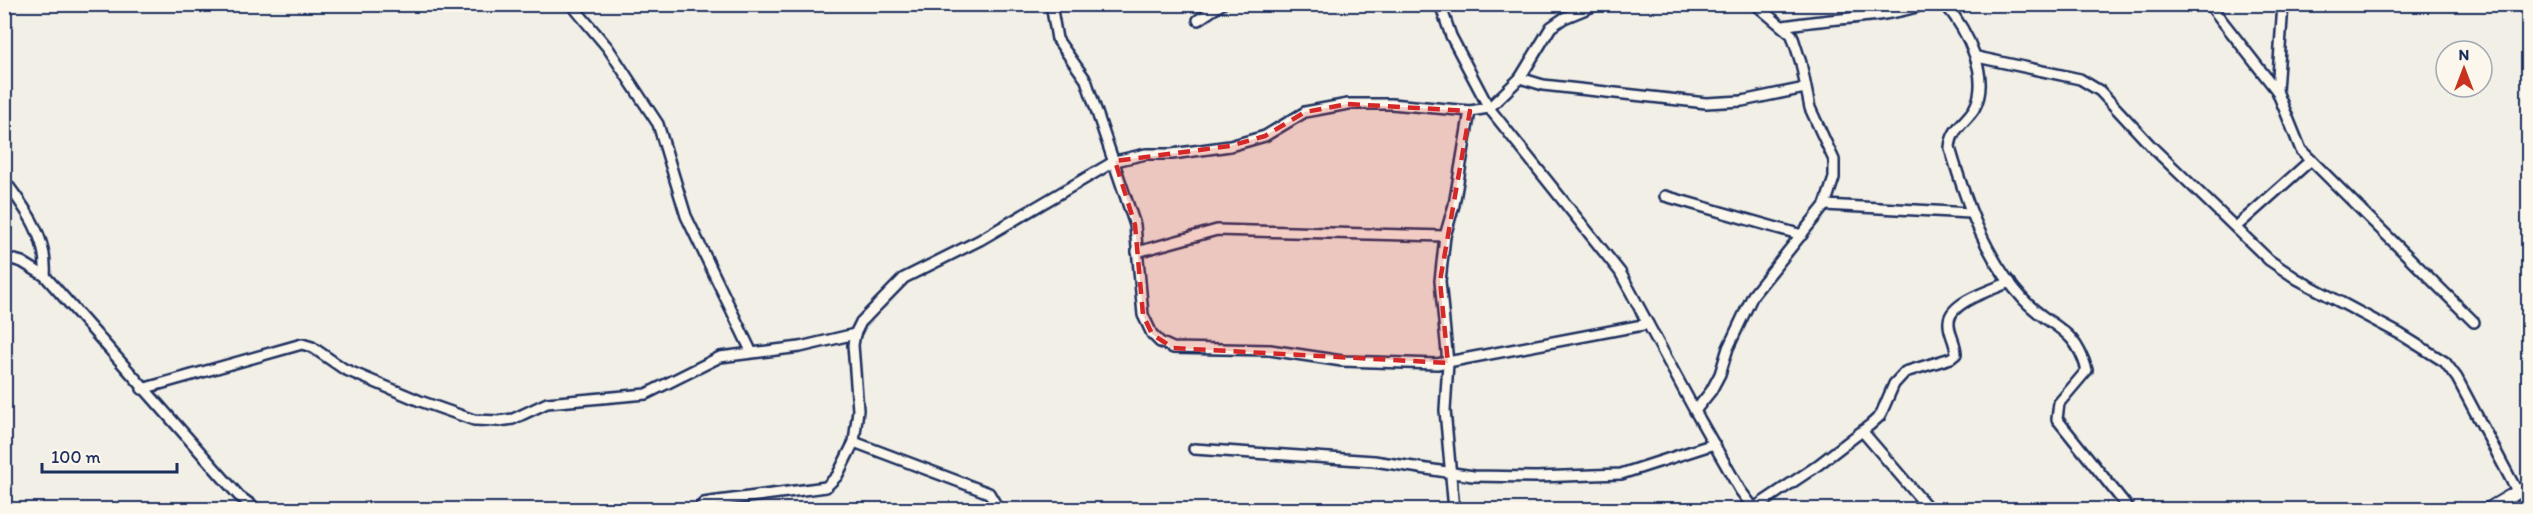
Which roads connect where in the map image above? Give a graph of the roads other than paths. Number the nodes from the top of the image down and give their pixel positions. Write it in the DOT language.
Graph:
graph roads {
  1 [pos="571,4"];
  2 [pos="1051,4"];
  3 [pos="1222,4"];
  4 [pos="1440,4"];
  5 [pos="1598,4"];
  6 [pos="1755,4"];
  7 [pos="1926,4"];
  8 [pos="1946,4"];
  9 [pos="2209,4"];
  10 [pos="2283,4"];
  11 [pos="1198,20"];
  12 [pos="1784,26"];
  13 [pos="1977,57"];
  14 [pos="1520,78"];
  15 [pos="1805,88"];
  16 [pos="2277,91"];
  17 [pos="1490,108"];
  18 [pos="1470,111"];
  19 [pos="2311,160"];
  20 [pos="1115,161"];
  21 [pos="4,180"];
  22 [pos="1665,196"];
  23 [pos="1825,205"];
  24 [pos="1970,213"];
  25 [pos="2237,226"];
  26 [pos="1802,235"];
  27 [pos="1445,236"];
  28 [pos="1137,252"];
  29 [pos="4,257"];
  30 [pos="45,276"];
  31 [pos="2010,282"];
  32 [pos="2474,322"];
  33 [pos="1648,324"];
  34 [pos="855,334"];
  35 [pos="751,351"];
  36 [pos="1448,363"];
  37 [pos="142,389"];
  38 [pos="1695,411"];
  39 [pos="1863,432"];
  40 [pos="854,442"];
  41 [pos="1714,444"];
  42 [pos="1194,449"];
  43 [pos="1450,472"];
  44 [pos="2523,490"];
  45 [pos="1753,509"];
  46 [pos="258,510"];
  47 [pos="697,510"];
  48 [pos="999,510"];
  49 [pos="1454,510"];
  50 [pos="1930,510"];
  51 [pos="2130,510"];
  52 [pos="2487,510"];
  1 -- 35 [label="street"];
  2 -- 20 [label="street"];
  3 -- 11 [label="street"];
  4 -- 17 [label="street"];
  5 -- 14 [label="street"];
  6 -- 12 [label="street"];
  7 -- 12 [label="street"];
  8 -- 13 [label="street"];
  9 -- 16 [label="street"];
  10 -- 16 [label="street"];
  12 -- 15 [label="street"];
  13 -- 24 [label="street"];
  13 -- 25 [label="street"];
  14 -- 15 [label="street"];
  14 -- 17 [label="street"];
  15 -- 23 [label="street"];
  16 -- 19 [label="street"];
  17 -- 18 [label="street"];
  17 -- 33 [label="street"];
  18 -- 20 [label="street"];
  18 -- 27 [label="street"];
  19 -- 25 [label="street"];
  19 -- 32 [label="street"];
  20 -- 28 [label="street"];
  20 -- 34 [label="street"];
  21 -- 30 [label="street"];
  22 -- 26 [label="street"];
  23 -- 24 [label="street"];
  23 -- 26 [label="street"];
  24 -- 31 [label="street"];
  25 -- 44 [label="street"];
  26 -- 38 [label="street"];
  27 -- 28 [label="street"];
  27 -- 36 [label="street"];
  28 -- 36 [label="street"];
  29 -- 30 [label="street"];
  30 -- 37 [label="street"];
  31 -- 39 [label="street"];
  31 -- 51 [label="street"];
  33 -- 36 [label="street"];
  33 -- 38 [label="street"];
  34 -- 35 [label="street"];
  34 -- 40 [label="street"];
  35 -- 37 [label="street"];
  36 -- 43 [label="street"];
  37 -- 46 [label="street"];
  38 -- 41 [label="street"];
  39 -- 45 [label="street"];
  39 -- 50 [label="street"];
  40 -- 47 [label="street"];
  40 -- 48 [label="street"];
  41 -- 43 [label="street"];
  41 -- 45 [label="street"];
  42 -- 43 [label="street"];
  43 -- 49 [label="street"];
  44 -- 52 [label="street"];
}
